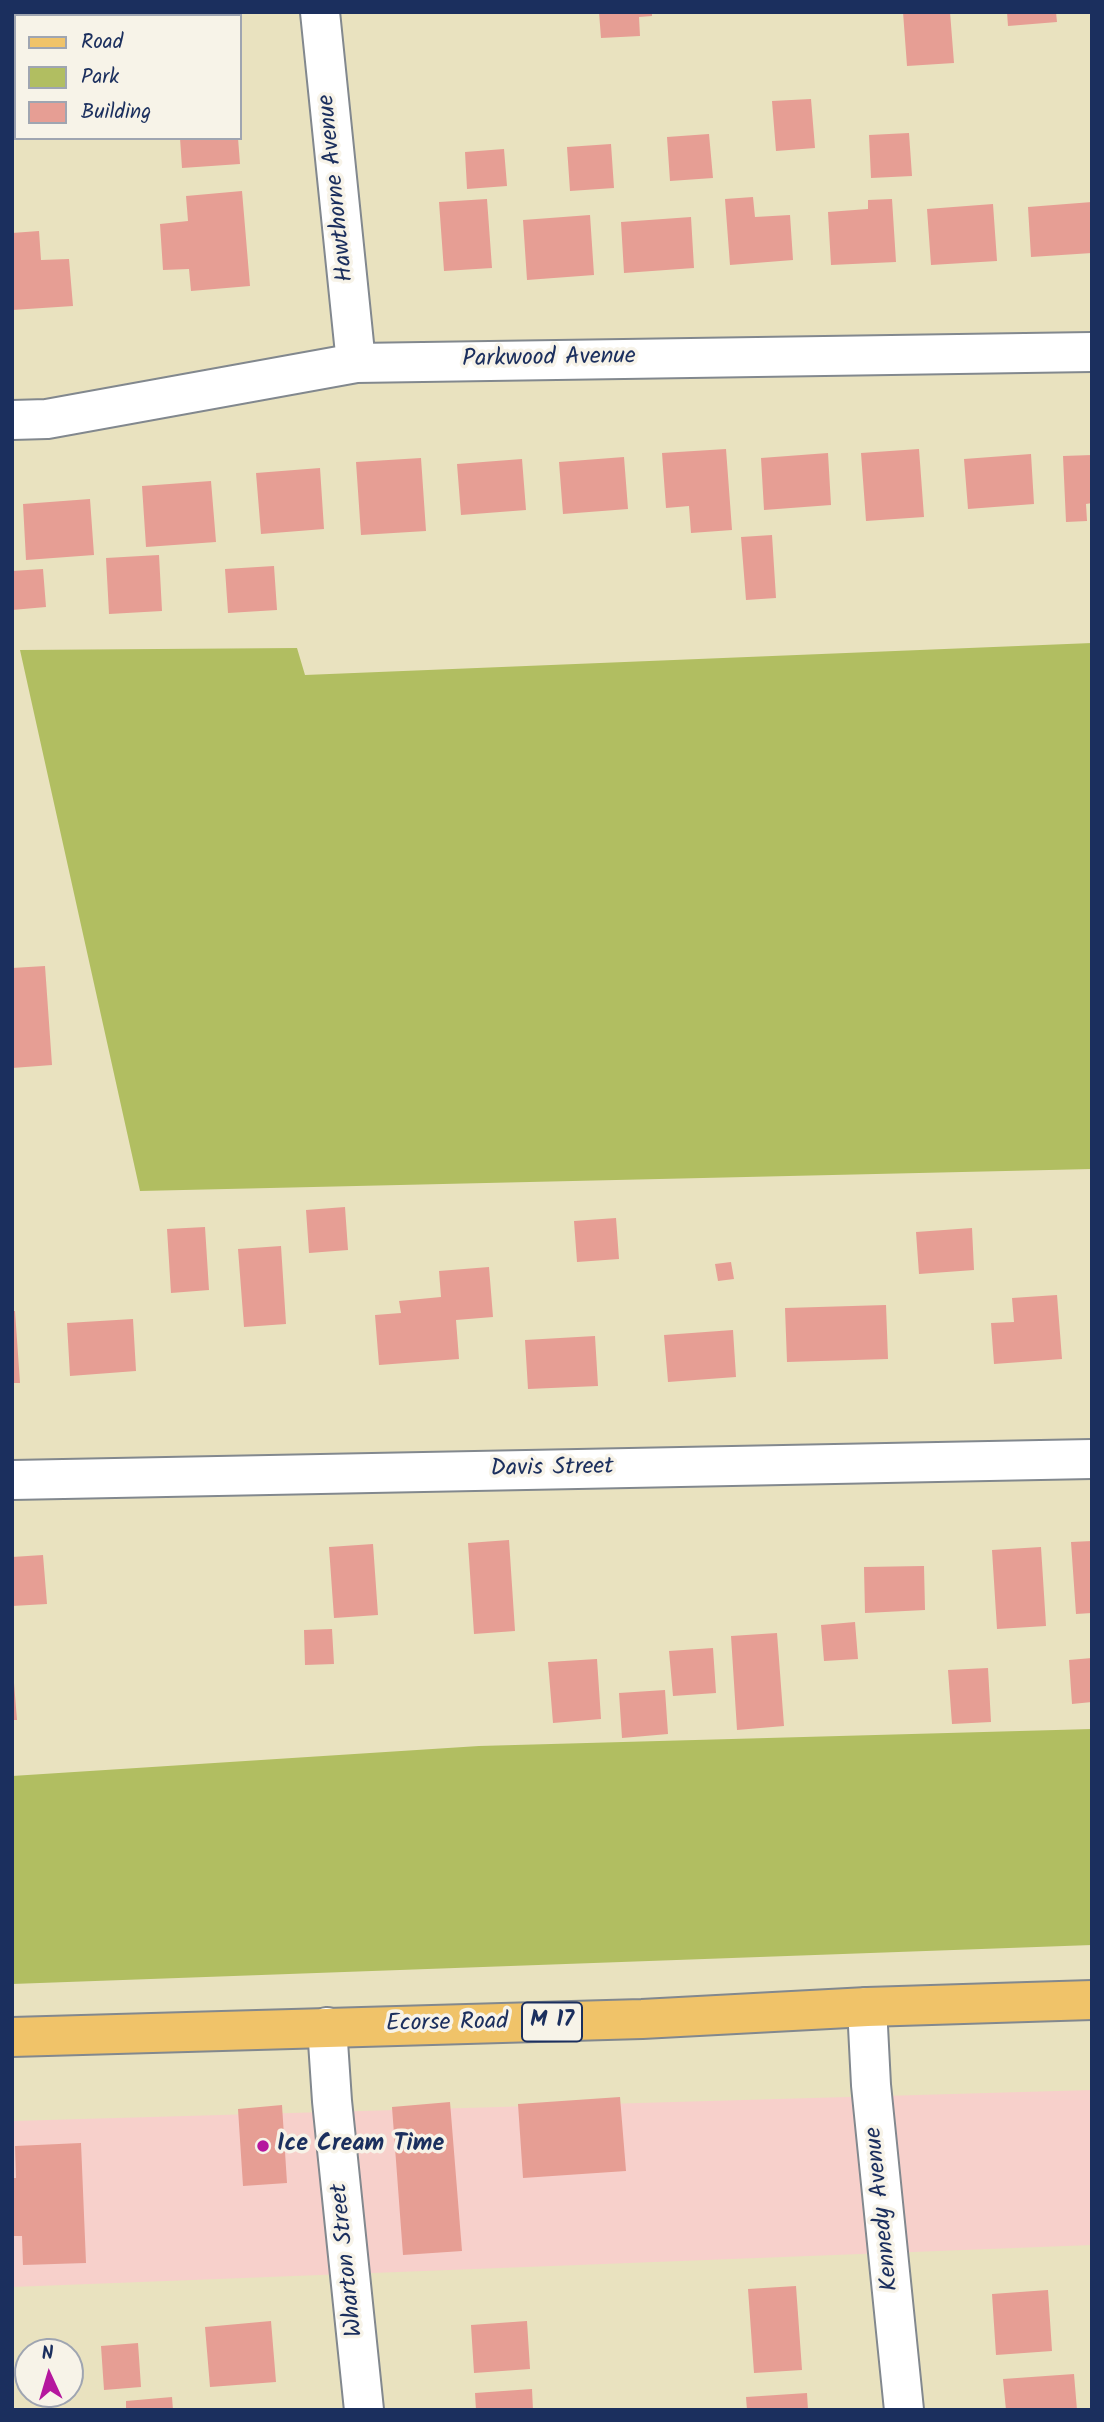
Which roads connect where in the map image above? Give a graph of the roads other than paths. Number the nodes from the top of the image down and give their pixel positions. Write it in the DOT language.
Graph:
graph roads {
  1 [pos="320,12"];
  2 [pos="1092,352"];
  3 [pos="356,363"];
  4 [pos="12,421"];
  5 [pos="1092,1459"];
  6 [pos="12,1480"];
  7 [pos="1092,2000"];
  8 [pos="867,2007"];
  9 [pos="327,2027"];
  10 [pos="12,2037"];
  11 [pos="364,2410"];
  12 [pos="904,2410"];
  1 -- 3 [label="street, Hawthorne Avenue"];
  2 -- 3 [label="street, Parkwood Avenue"];
  3 -- 4 [label="street, Parkwood Avenue"];
  5 -- 6 [label="street, Davis Street"];
  7 -- 8 [label="main road, Ecorse Road / M 17"];
  8 -- 9 [label="main road, Ecorse Road / M 17"];
  8 -- 12 [label="street, Kennedy Avenue"];
  9 -- 10 [label="main road, Ecorse Road / M 17"];
  9 -- 11 [label="street, Wharton Street"];
}
